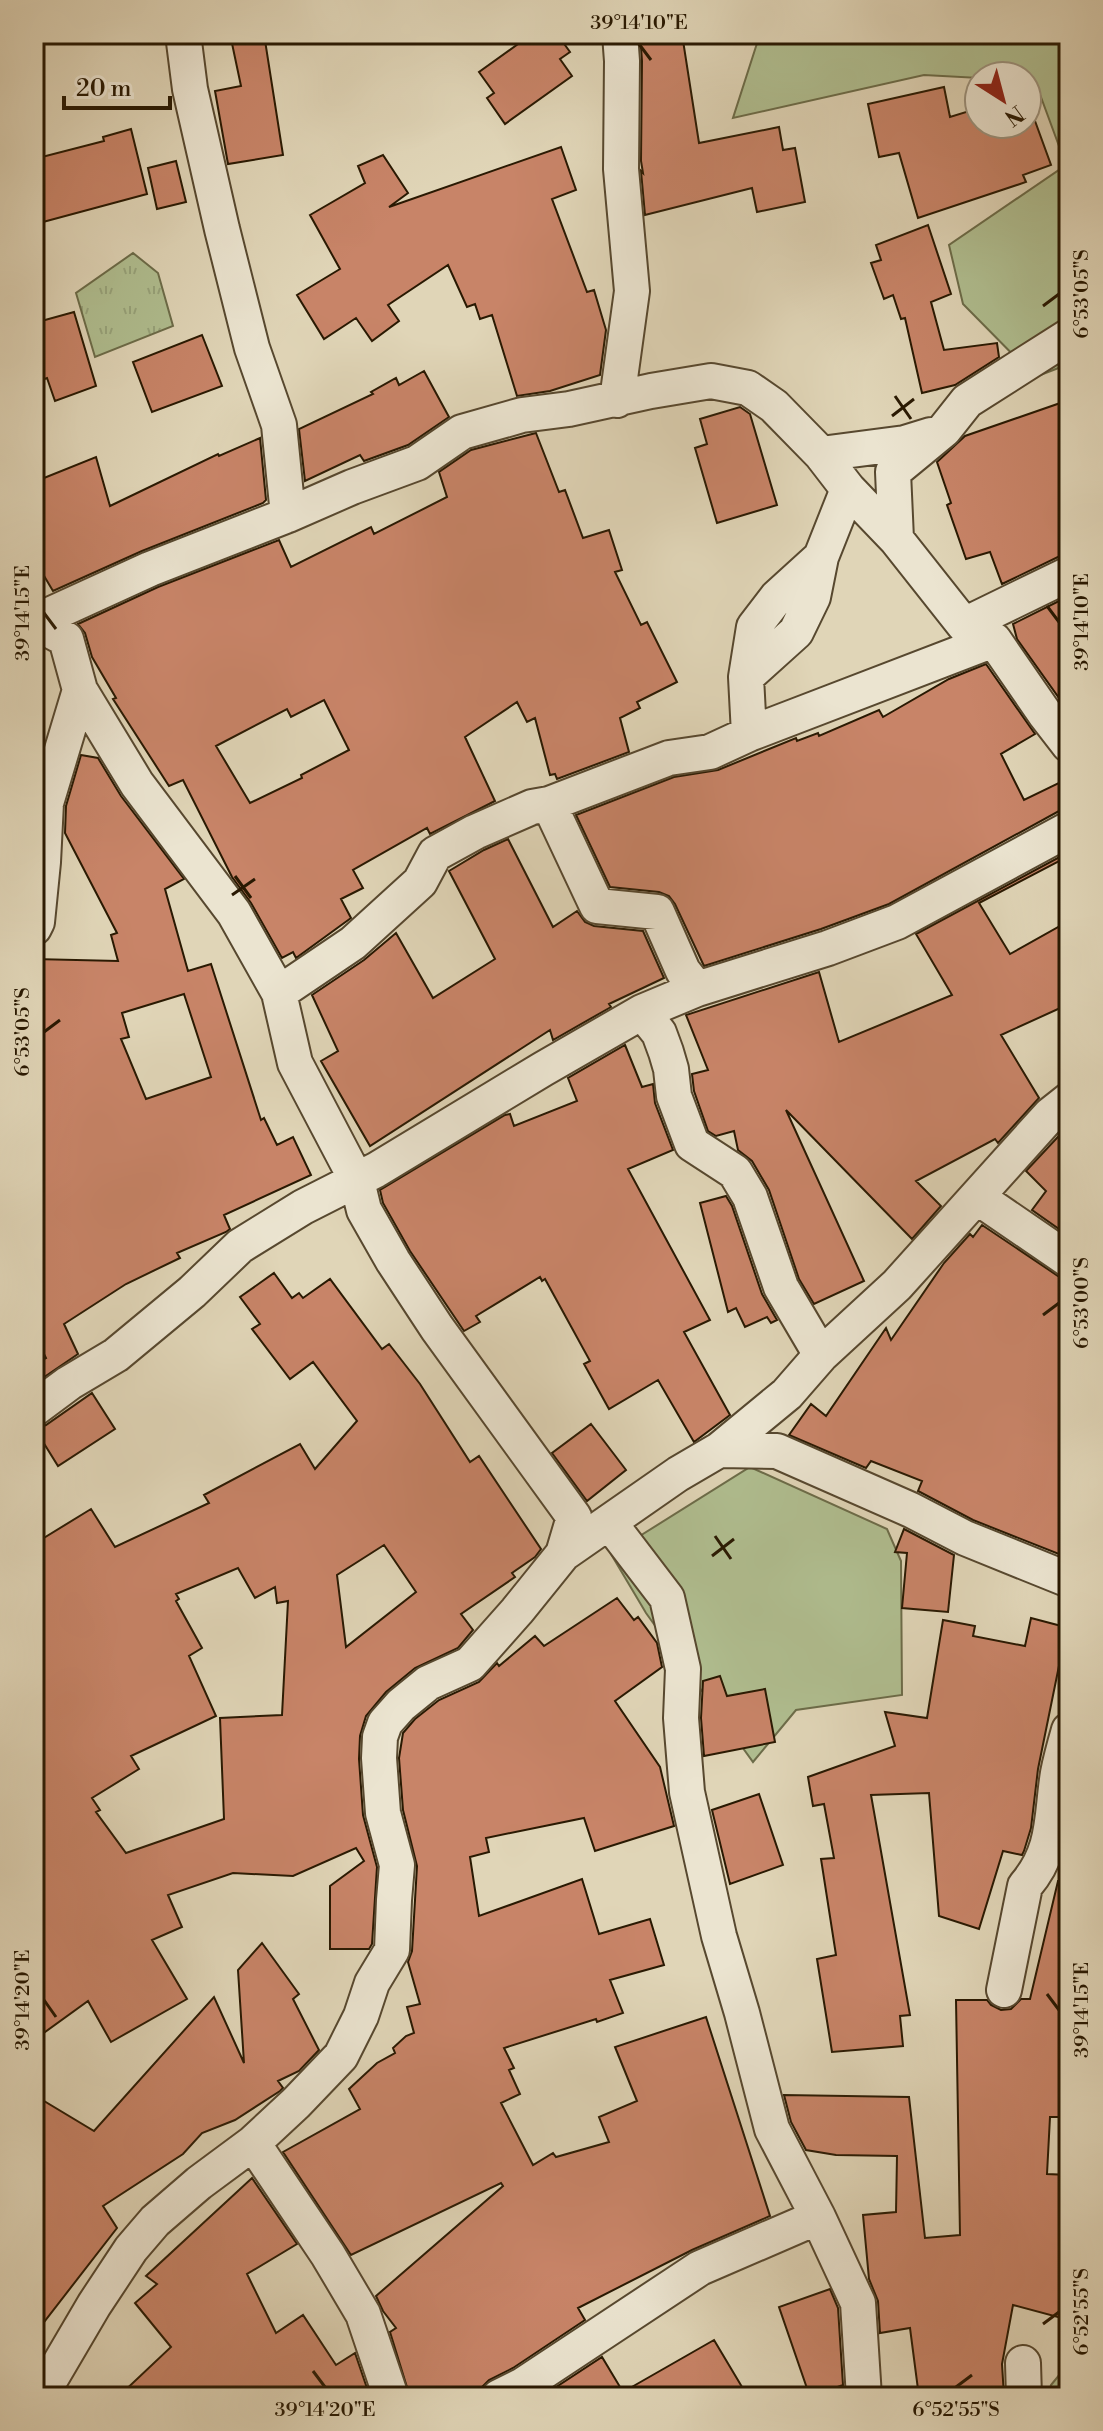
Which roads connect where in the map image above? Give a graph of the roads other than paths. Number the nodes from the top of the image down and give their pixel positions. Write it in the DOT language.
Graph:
graph roads {
  1 [pos="183,34"];
  2 [pos="620,34"];
  3 [pos="1069,336"];
  4 [pos="617,400"];
  5 [pos="944,430"];
  6 [pos="821,454"];
  7 [pos="848,489"];
  8 [pos="288,515"];
  9 [pos="896,539"];
  10 [pos="1069,574"];
  11 [pos="34,622"];
  12 [pos="964,625"];
  13 [pos="994,640"];
  14 [pos="80,690"];
  15 [pos="749,734"];
  16 [pos="1069,745"];
  17 [pos="549,804"];
  18 [pos="1069,829"];
  19 [pos="34,928"];
  20 [pos="697,989"];
  21 [pos="279,993"];
  22 [pos="642,1012"];
  23 [pos="1069,1100"];
  24 [pos="357,1181"];
  25 [pos="977,1197"];
  26 [pos="1069,1260"];
  27 [pos="821,1355"];
  28 [pos="34,1409"];
  29 [pos="719,1450"];
  30 [pos="609,1522"];
  31 [pos="563,1554"];
  32 [pos="1069,1580"];
  33 [pos="1069,1730"];
  34 [pos="1004,1990"];
  35 [pos="253,2143"];
  36 [pos="818,2217"];
  37 [pos="1023,2363"];
  38 [pos="40,2397"];
  39 [pos="391,2397"];
  40 [pos="499,2397"];
  41 [pos="864,2397"];
  42 [pos="1024,2397"];
  1 -- 8 [label="street"];
  2 -- 4 [label="street"];
  3 -- 5 [label="street"];
  4 -- 6 [label="street"];
  4 -- 8 [label="street"];
  5 -- 6 [label="street"];
  5 -- 9 [label="street"];
  6 -- 7 [label="street"];
  7 -- 9 [label="street"];
  7 -- 15 [label="street"];
  8 -- 11 [label="street"];
  9 -- 12 [label="street"];
  10 -- 12 [label="street"];
  11 -- 14 [label="street"];
  12 -- 13 [label="street"];
  13 -- 15 [label="street"];
  13 -- 16 [label="street"];
  14 -- 19 [label="street"];
  14 -- 21 [label="street"];
  15 -- 17 [label="street"];
  17 -- 20 [label="street"];
  17 -- 21 [label="street"];
  18 -- 20 [label="street"];
  20 -- 22 [label="street"];
  21 -- 24 [label="street"];
  22 -- 24 [label="street"];
  22 -- 27 [label="street"];
  23 -- 25 [label="street"];
  24 -- 28 [label="street"];
  24 -- 31 [label="street"];
  25 -- 26 [label="street"];
  25 -- 27 [label="street"];
  27 -- 29 [label="street"];
  29 -- 30 [label="street"];
  29 -- 32 [label="street"];
  30 -- 31 [label="street"];
  30 -- 36 [label="street"];
  31 -- 35 [label="street"];
  33 -- 34 [label="street"];
  35 -- 38 [label="street"];
  35 -- 39 [label="street"];
  36 -- 40 [label="street"];
  36 -- 41 [label="street"];
  37 -- 42 [label="street"];
}
